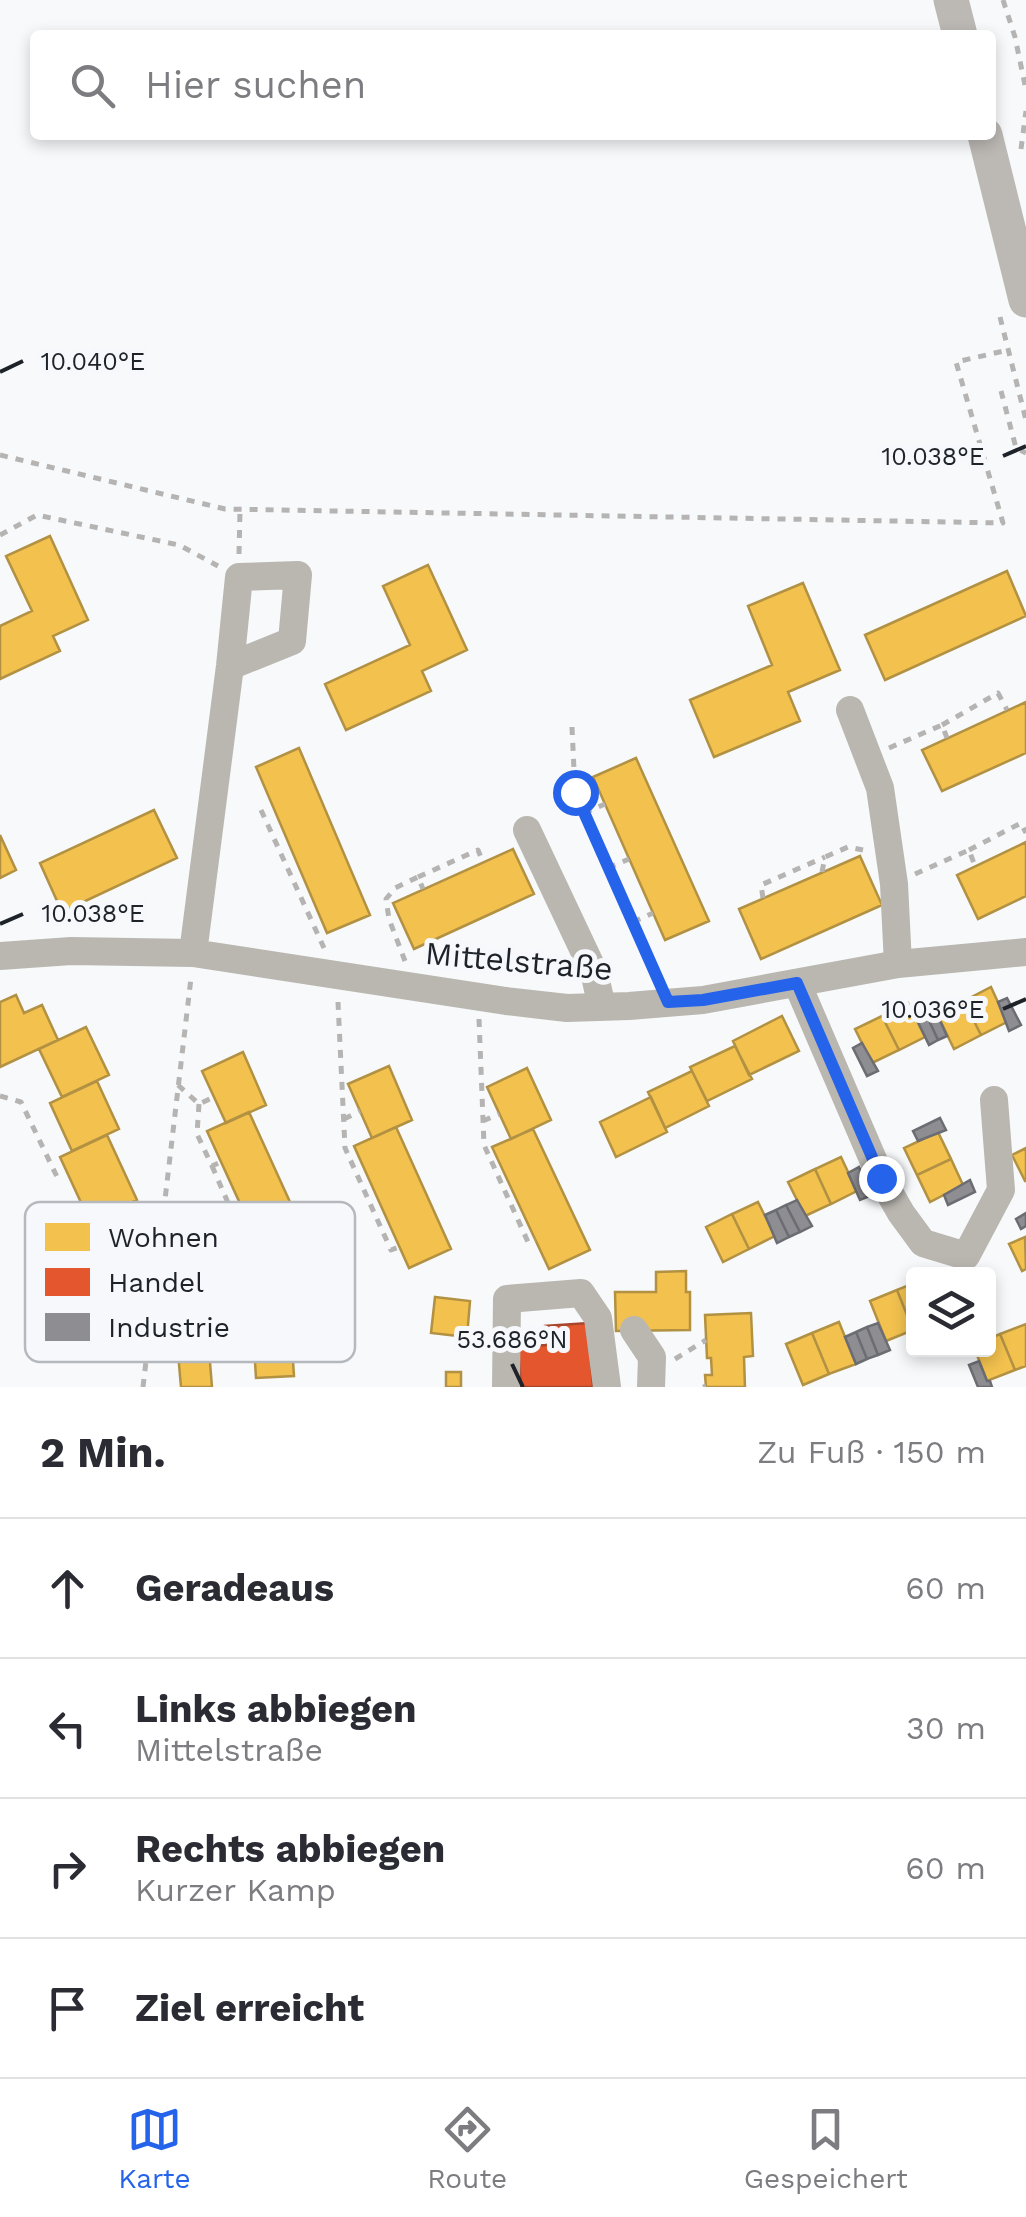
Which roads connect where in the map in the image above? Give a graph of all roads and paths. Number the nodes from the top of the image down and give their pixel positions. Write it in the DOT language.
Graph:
graph roads {
  1 [pos="951,0"];
  2 [pos="1002,0"];
  3 [pos="959,30"];
  4 [pos="1026,90"];
  5 [pos="1026,111"];
  6 [pos="986,140"];
  7 [pos="1020,154"];
  8 [pos="1026,300"];
  9 [pos="1008,350"];
  10 [pos="1001,390"];
  11 [pos="1026,453"];
  12 [pos="0,456"];
  13 [pos="240,510"];
  14 [pos="0,535"];
  15 [pos="239,577"];
  16 [pos="230,666"];
  17 [pos="850,710"];
  18 [pos="1008,710"];
  19 [pos="942,725"];
  20 [pos="572,727"];
  21 [pos="947,738"];
  22 [pos="868,758"];
  23 [pos="605,804"];
  24 [pos="261,810"];
  25 [pos="584,813"];
  26 [pos="527,830"];
  27 [pos="1026,833"];
  28 [pos="968,850"];
  29 [pos="825,857"];
  30 [pos="629,859"];
  31 [pos="483,862"];
  32 [pos="976,866"];
  33 [pos="608,868"];
  34 [pos="892,870"];
  35 [pos="822,872"];
  36 [pos="418,877"];
  37 [pos="424,889"];
  38 [pos="763,898"];
  39 [pos="653,913"];
  40 [pos="633,922"];
  41 [pos="1026,952"];
  42 [pos="194,953"];
  43 [pos="0,956"];
  44 [pos="898,964"];
  45 [pos="337,975"];
  46 [pos="797,983"];
  47 [pos="415,987"];
  48 [pos="478,996"];
  49 [pos="668,1002"];
  50 [pos="602,1006"];
  51 [pos="178,1086"];
  52 [pos="0,1096"];
  53 [pos="214,1097"];
  54 [pos="994,1100"];
  55 [pos="199,1104"];
  56 [pos="360,1111"];
  57 [pos="499,1114"];
  58 [pos="344,1118"];
  59 [pos="483,1121"];
  60 [pos="221,1162"];
  61 [pos="212,1166"];
  62 [pos="60,1183"];
  63 [pos="371,1185"];
  64 [pos="363,1188"];
  65 [pos="165,1202"];
  66 [pos="228,1202"];
  67 [pos="535,1239"];
  68 [pos="399,1247"];
  69 [pos="634,1330"];
  70 [pos="146,1362"];
  71 [pos="143,1387"];
  72 [pos="506,1387"];
  73 [pos="607,1387"];
  74 [pos="651,1387"];
  1 -- 3 [label="main road"];
  2 -- 4 [label="path"];
  5 -- 7 [label="path"];
  6 -- 8 [label="main road"];
  9 -- 13 [label="path"];
  10 -- 11 [label="path"];
  12 -- 13 [label="path"];
  13 -- 15 [label="path"];
  14 -- 15 [label="path"];
  15 -- 16 [label="street"];
  15 -- 16 [label="street"];
  16 -- 42 [label="street"];
  17 -- 22 [label="street"];
  18 -- 19 [label="path"];
  19 -- 21 [label="path"];
  19 -- 22 [label="path"];
  20 -- 25 [label="path"];
  22 -- 34 [label="street"];
  23 -- 25 [label="path"];
  24 -- 45 [label="path"];
  25 -- 33 [label="path"];
  26 -- 50 [label="street"];
  27 -- 28 [label="path"];
  28 -- 32 [label="path"];
  28 -- 34 [label="path"];
  29 -- 34 [label="path"];
  29 -- 35 [label="path"];
  29 -- 38 [label="path"];
  30 -- 33 [label="path"];
  31 -- 36 [label="path"];
  33 -- 40 [label="path"];
  34 -- 44 [label="street"];
  36 -- 37 [label="path"];
  36 -- 47 [label="path"];
  39 -- 40 [label="path"];
  40 -- 49 [label="path"];
  41 -- 44 [label="street, Mittelstraße"];
  42 -- 43 [label="street, Mittelstraße"];
  42 -- 45 [label="street, Mittelstraße"];
  42 -- 51 [label="path"];
  44 -- 46 [label="street, Mittelstraße"];
  45 -- 47 [label="street, Mittelstraße"];
  45 -- 58 [label="path"];
  46 -- 49 [label="street, Mittelstraße"];
  46 -- 54 [label="street"];
  47 -- 48 [label="street, Mittelstraße"];
  48 -- 50 [label="street, Mittelstraße"];
  48 -- 59 [label="path"];
  49 -- 50 [label="street, Mittelstraße"];
  51 -- 55 [label="path"];
  51 -- 65 [label="path"];
  52 -- 62 [label="path"];
  53 -- 55 [label="path"];
  55 -- 61 [label="path"];
  56 -- 58 [label="path"];
  57 -- 59 [label="path"];
  58 -- 64 [label="path"];
  59 -- 67 [label="path"];
  60 -- 61 [label="path"];
  61 -- 66 [label="path"];
  63 -- 64 [label="path"];
  64 -- 68 [label="path"];
  69 -- 74 [label="street"];
  70 -- 71 [label="path"];
  72 -- 73 [label="street"];
}
